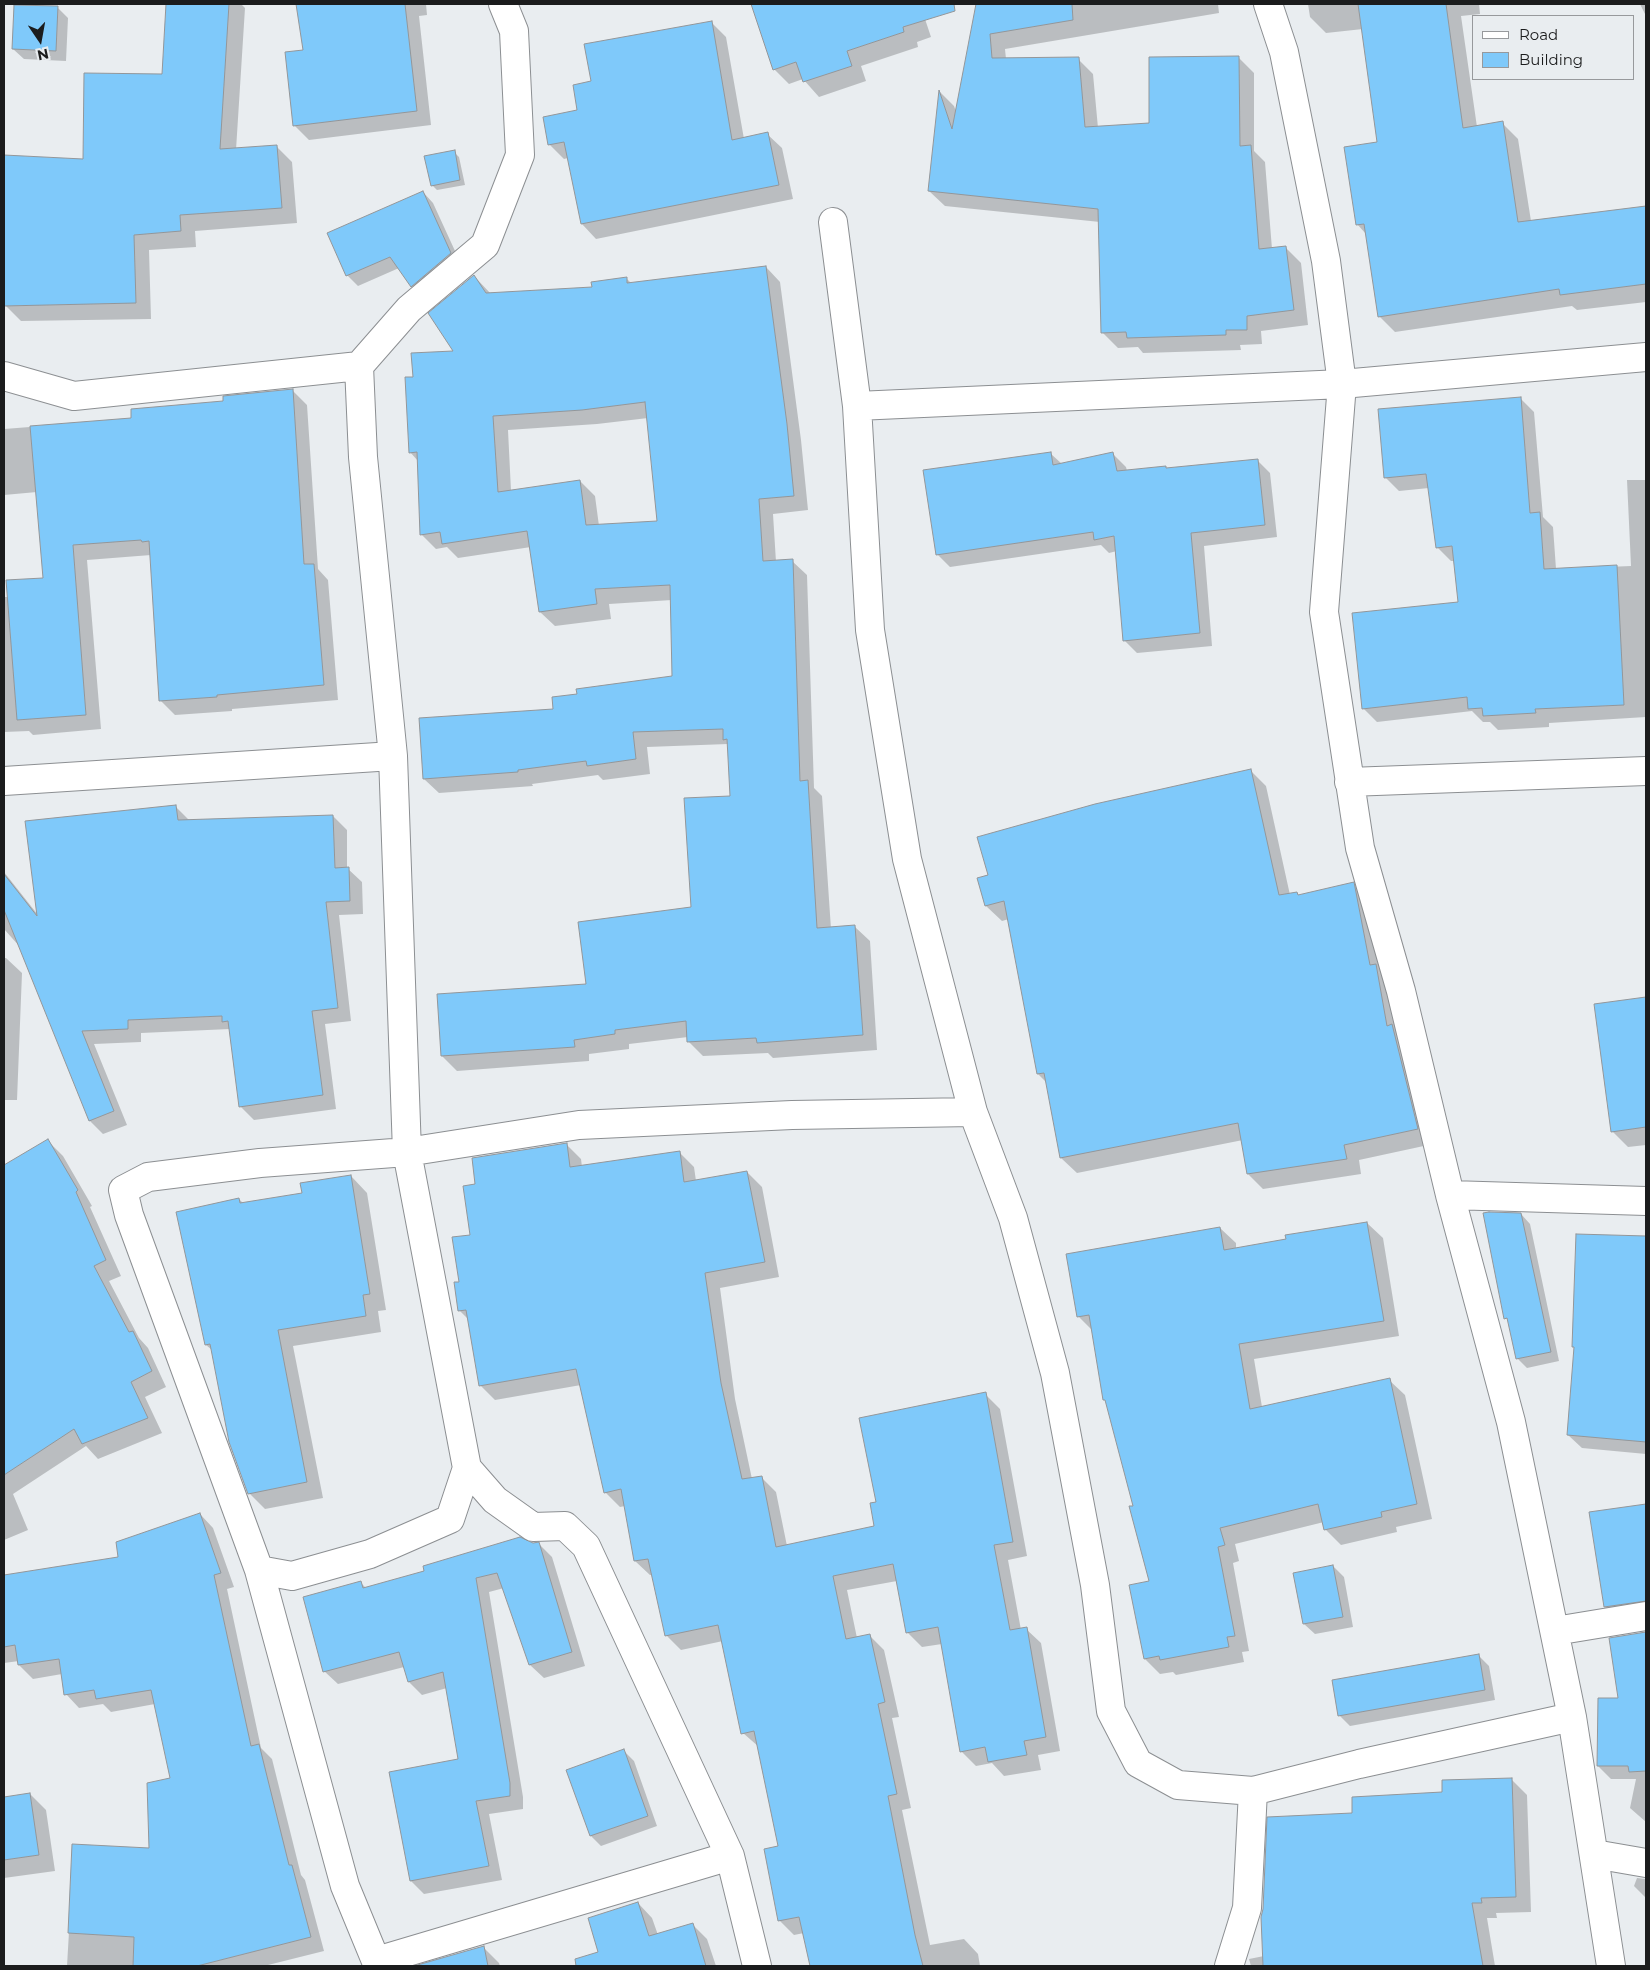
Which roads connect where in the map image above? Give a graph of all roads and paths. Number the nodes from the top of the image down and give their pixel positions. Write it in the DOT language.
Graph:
graph roads {
  1 [pos="503,4"];
  2 [pos="1268,4"];
  3 [pos="833,222"];
  4 [pos="1646,357"];
  5 [pos="359,366"];
  6 [pos="4,376"];
  7 [pos="1342,384"];
  8 [pos="857,406"];
  9 [pos="393,756"];
  10 [pos="1646,771"];
  11 [pos="4,781"];
  12 [pos="1349,782"];
  13 [pos="973,1112"];
  14 [pos="407,1152"];
  15 [pos="1450,1195"];
  16 [pos="1646,1200"];
  17 [pos="467,1468"];
  18 [pos="259,1570"];
  19 [pos="1646,1616"];
  20 [pos="1555,1631"];
  21 [pos="1572,1717"];
  22 [pos="1253,1791"];
  23 [pos="1594,1854"];
  24 [pos="730,1856"];
  25 [pos="1646,1863"];
  26 [pos="378,1964"];
  27 [pos="757,1966"];
  28 [pos="1229,1966"];
  29 [pos="1611,1966"];
  1 -- 5 [label="street"];
  2 -- 7 [label="street"];
  3 -- 8 [label="street"];
  4 -- 7 [label="street"];
  5 -- 6 [label="street"];
  5 -- 9 [label="street"];
  7 -- 8 [label="street"];
  7 -- 12 [label="street"];
  8 -- 13 [label="street"];
  9 -- 11 [label="street"];
  9 -- 14 [label="street"];
  10 -- 12 [label="street"];
  12 -- 15 [label="street"];
  13 -- 14 [label="street"];
  13 -- 22 [label="street"];
  14 -- 17 [label="street"];
  14 -- 18 [label="street"];
  15 -- 16 [label="street"];
  15 -- 20 [label="street"];
  17 -- 18 [label="street"];
  17 -- 24 [label="street"];
  18 -- 26 [label="street"];
  19 -- 20 [label="street"];
  20 -- 21 [label="street"];
  21 -- 22 [label="street"];
  21 -- 23 [label="street"];
  22 -- 28 [label="street"];
  23 -- 25 [label="street"];
  23 -- 29 [label="street"];
  24 -- 26 [label="street"];
  24 -- 27 [label="street"];
}
